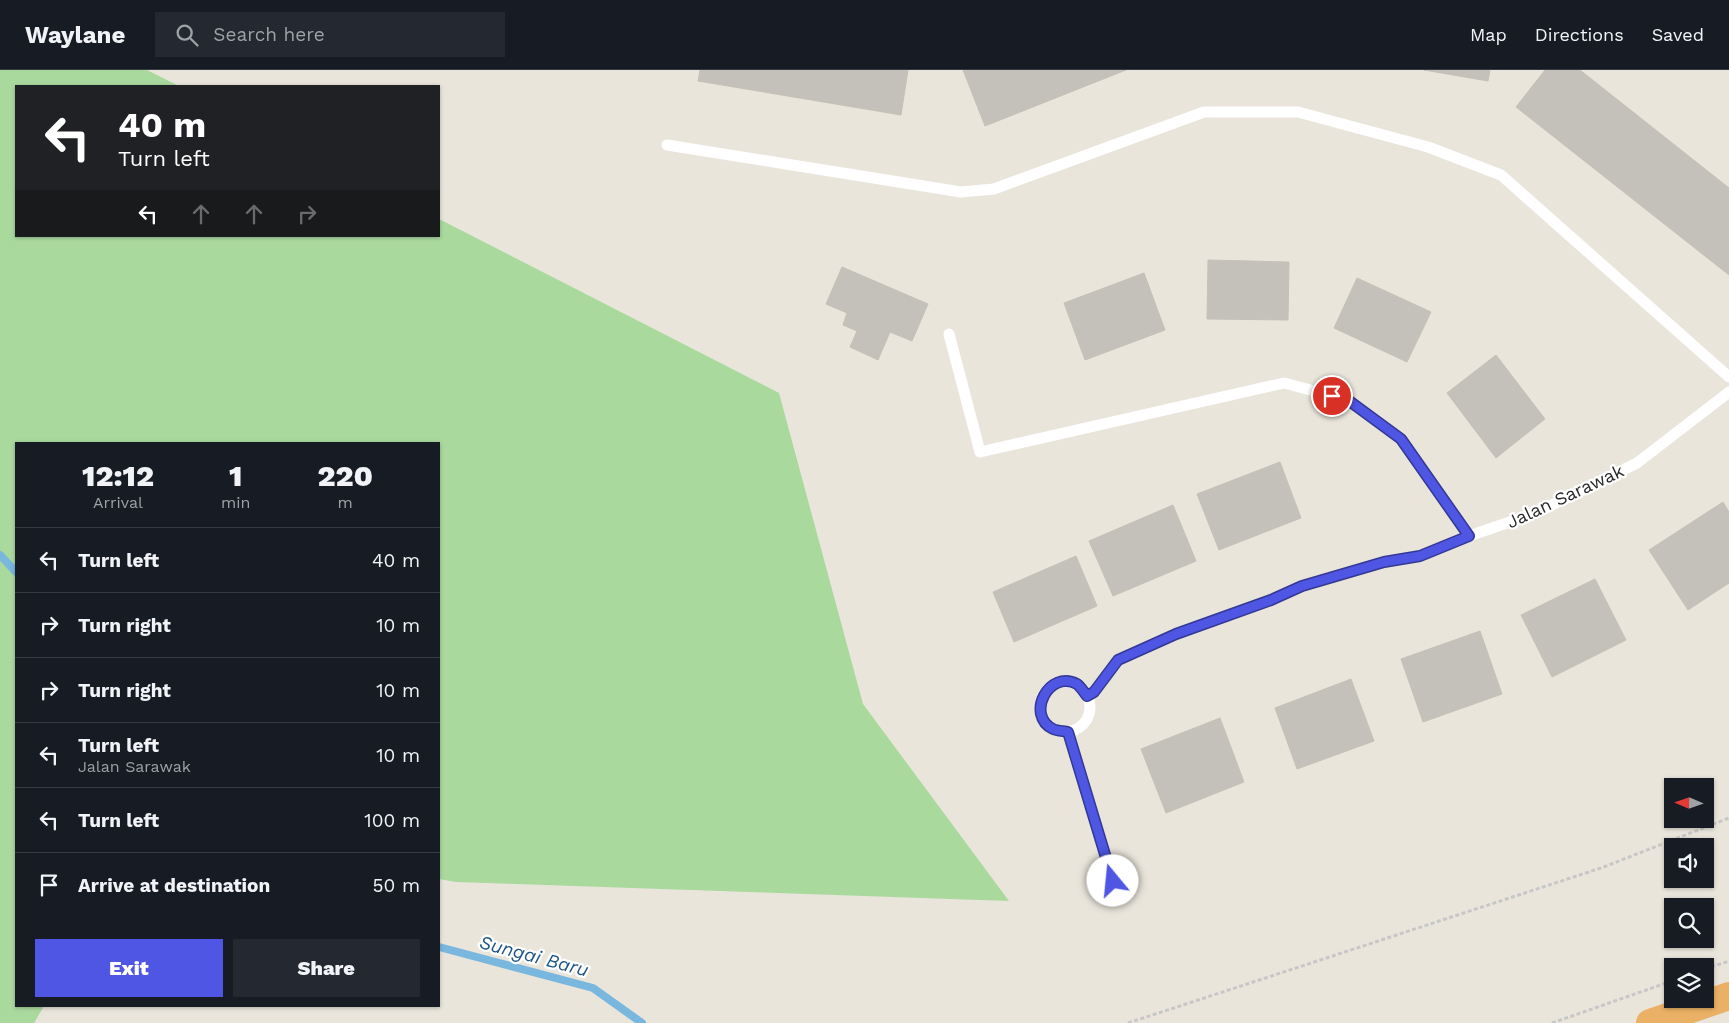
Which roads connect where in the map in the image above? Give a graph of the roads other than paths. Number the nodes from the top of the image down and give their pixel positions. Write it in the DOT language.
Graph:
graph roads {
  1 [pos="666,146"];
  2 [pos="949,334"];
  3 [pos="1729,377"];
  4 [pos="1729,392"];
  5 [pos="1469,536"];
  6 [pos="1087,696"];
  7 [pos="1068,732"];
  8 [pos="1113,881"];
  9 [pos="1729,996"];
  10 [pos="1650,1023"];
  1 -- 3 [label="lane"];
  2 -- 5 [label="lane"];
  4 -- 5 [label="lane, Jalan Sarawak"];
  5 -- 6 [label="lane, Jalan Sarawak"];
  6 -- 7 [label="lane"];
  6 -- 7 [label="lane"];
  7 -- 8 [label="lane"];
  9 -- 10 [label="highway"];
}
